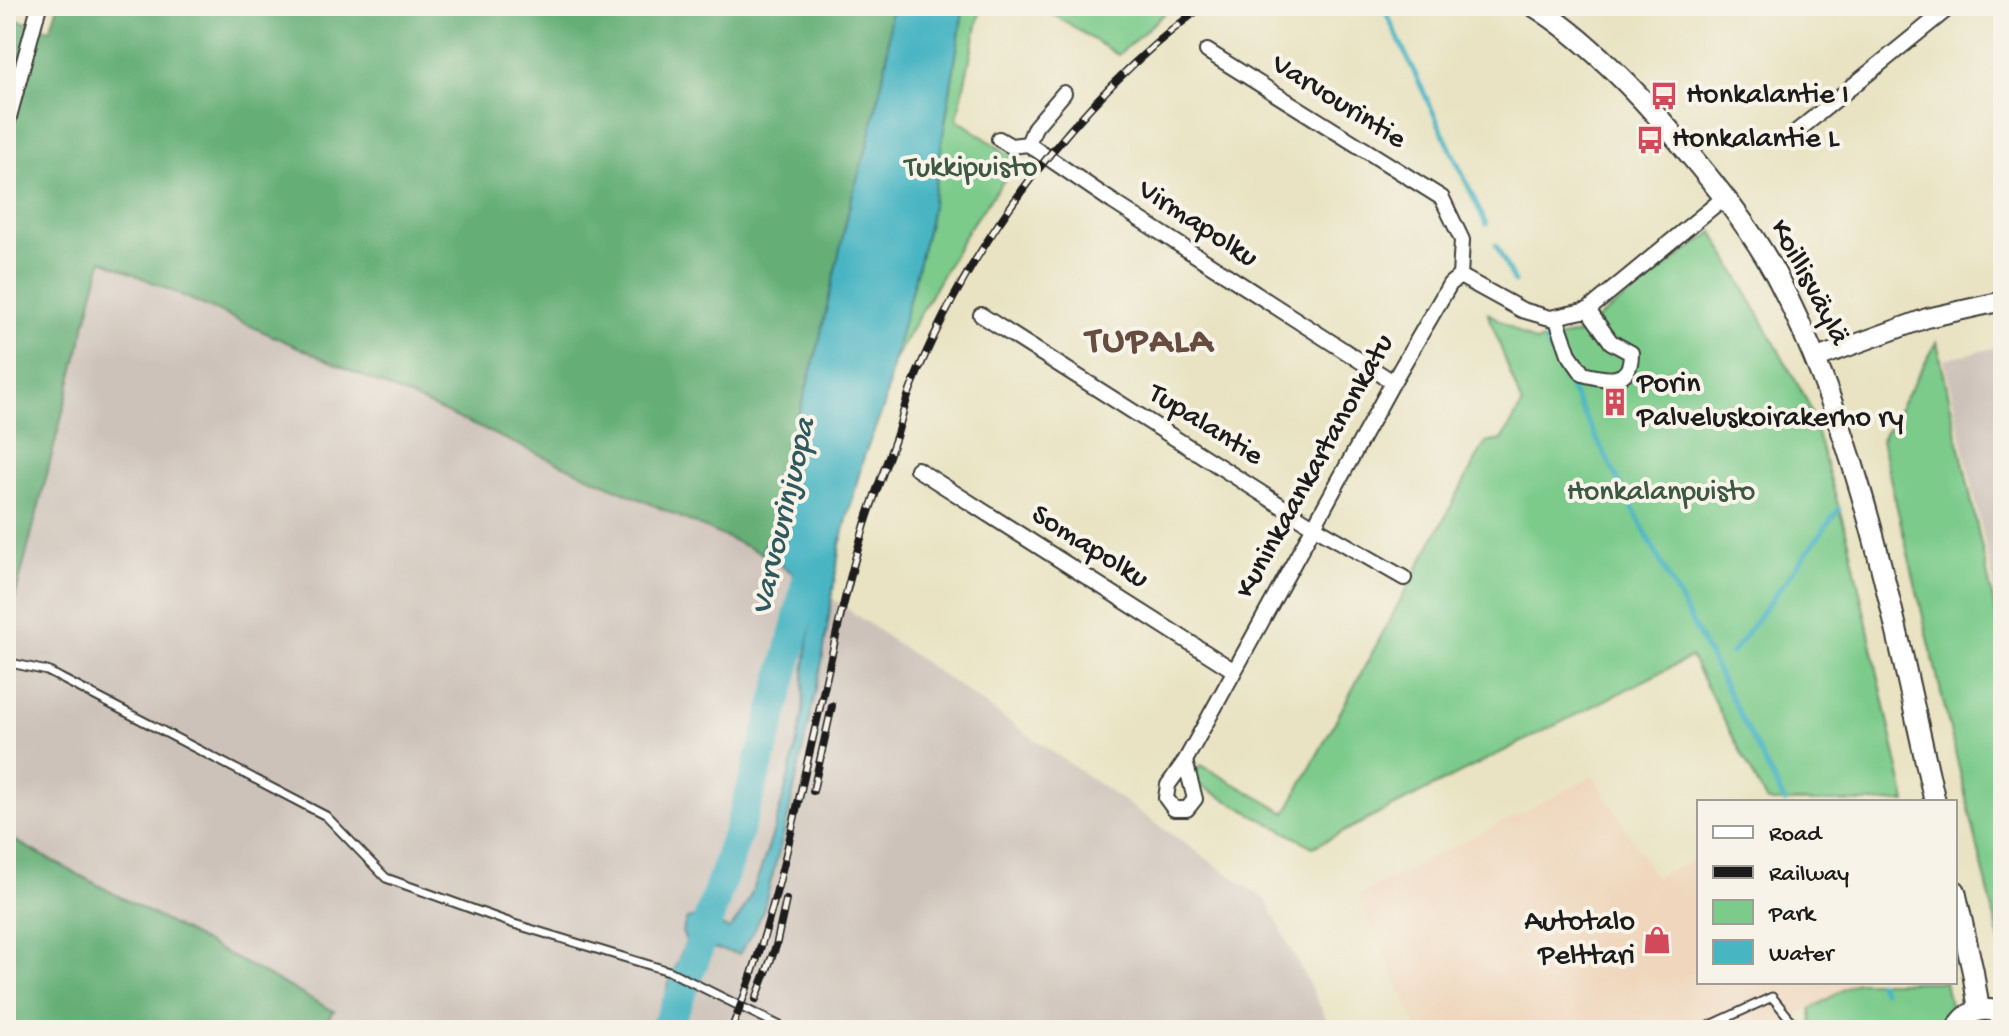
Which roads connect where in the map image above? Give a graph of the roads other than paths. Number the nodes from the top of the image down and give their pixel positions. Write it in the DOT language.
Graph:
graph roads {
  1 [pos="39,6"];
  2 [pos="1534,6"];
  3 [pos="1951,6"];
  4 [pos="1207,51"];
  5 [pos="1064,93"];
  6 [pos="6,128"];
  7 [pos="1796,132"];
  8 [pos="999,139"];
  9 [pos="1028,144"];
  10 [pos="1726,196"];
  11 [pos="1460,276"];
  12 [pos="2003,301"];
  13 [pos="1588,310"];
  14 [pos="981,315"];
  15 [pos="1556,317"];
  16 [pos="1817,358"];
  17 [pos="1393,382"];
  18 [pos="917,469"];
  19 [pos="1313,526"];
  20 [pos="1404,578"];
  21 [pos="6,662"];
  22 [pos="1233,670"];
  23 [pos="1185,761"];
  24 [pos="1935,800"];
  25 [pos="1957,901"];
  26 [pos="1979,1010"];
  27 [pos="2003,1014"];
  28 [pos="788,1030"];
  29 [pos="1700,1030"];
  30 [pos="1799,1030"];
  31 [pos="1956,1030"];
  1 -- 6 [label="street"];
  2 -- 10 [label="main road, Koillisväylä"];
  3 -- 7 [label="street"];
  4 -- 11 [label="street, Varvourintie"];
  5 -- 9 [label="street"];
  8 -- 9 [label="street"];
  9 -- 17 [label="street, Virmapolku"];
  10 -- 13 [label="street"];
  10 -- 16 [label="main road, Koillisväylä"];
  11 -- 15 [label="street"];
  11 -- 17 [label="street, Kuninkaankartanonkatu"];
  12 -- 16 [label="street"];
  13 -- 15 [label="street"];
  13 -- 15 [label="street"];
  14 -- 19 [label="street, Tupalantie"];
  16 -- 24 [label="main road, Koillisväylä"];
  17 -- 19 [label="street, Kuninkaankartanonkatu"];
  18 -- 22 [label="street, Somapolku"];
  19 -- 20 [label="street, Tupalantie"];
  19 -- 22 [label="street, Kuninkaankartanonkatu"];
  21 -- 28 [label="lane"];
  22 -- 23 [label="street, Kuninkaankartanonkatu"];
  25 -- 26 [label="main road"];
  26 -- 27 [label="main road"];
  26 -- 31 [label="main road"];
  29 -- 30 [label="lane"];
}
